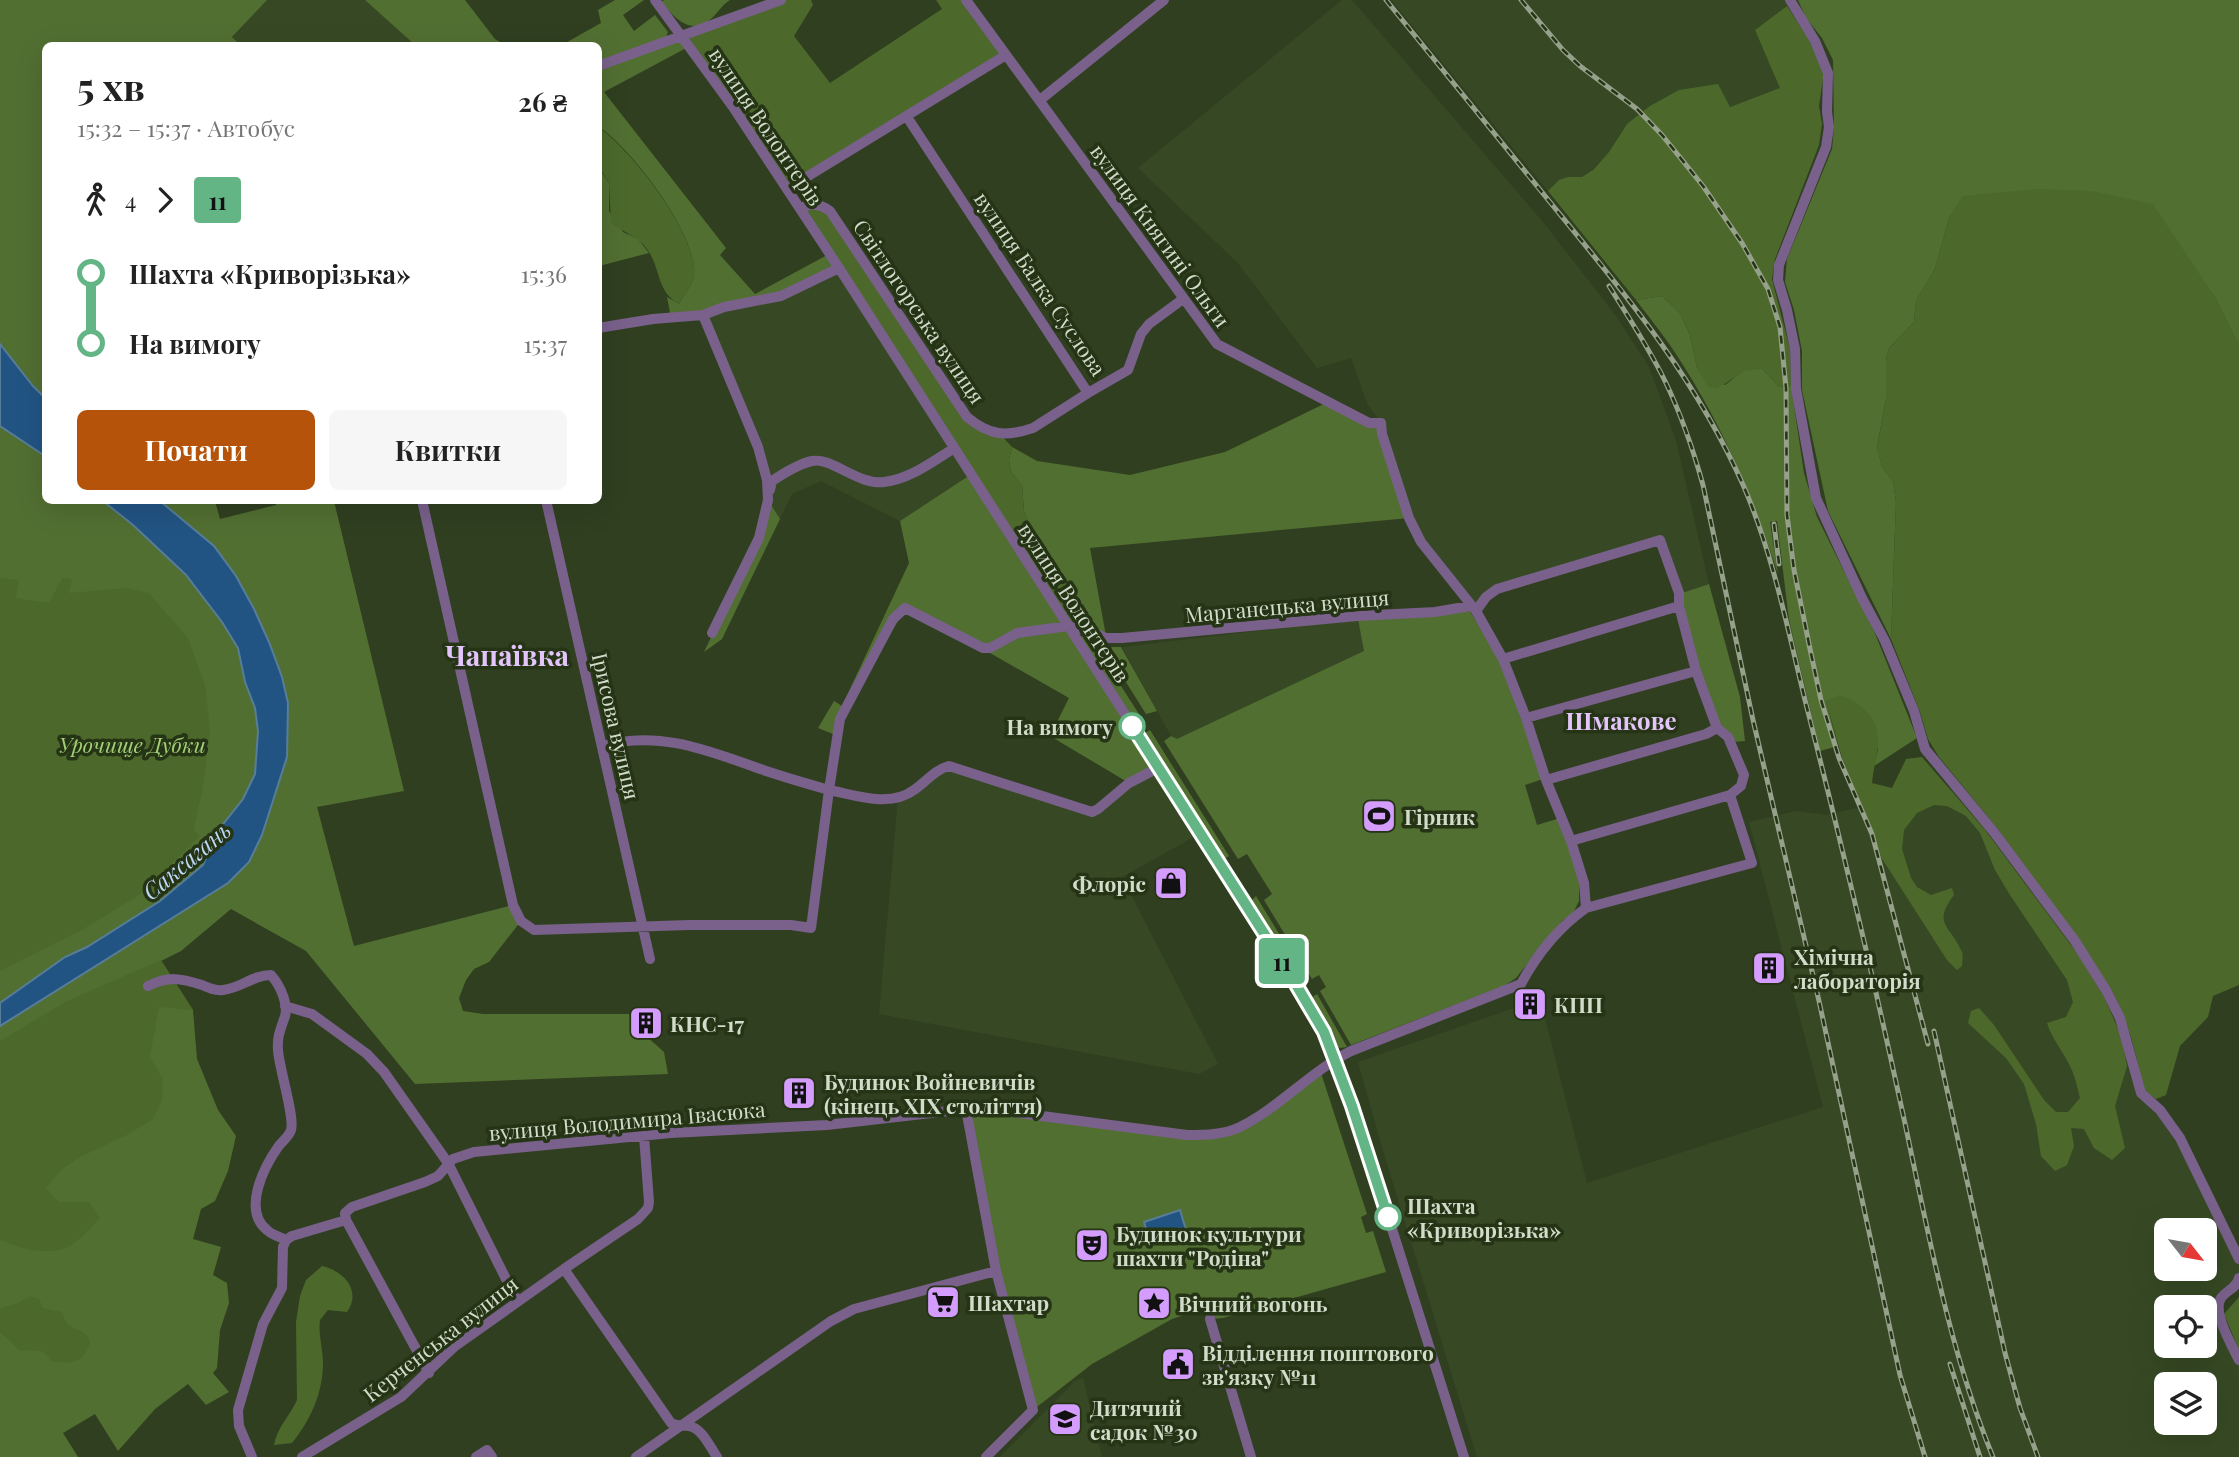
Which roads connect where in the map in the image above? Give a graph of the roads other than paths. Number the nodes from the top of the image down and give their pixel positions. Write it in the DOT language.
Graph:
graph roads {
  1 [pos="654,0"];
  2 [pos="781,0"];
  3 [pos="966,0"];
  4 [pos="1164,0"];
  5 [pos="1790,0"];
  6 [pos="682,37"];
  7 [pos="1006,55"];
  8 [pos="602,65"];
  9 [pos="1040,100"];
  10 [pos="907,117"];
  11 [pos="787,189"];
  12 [pos="800,209"];
  13 [pos="839,268"];
  14 [pos="1183,299"];
  15 [pos="703,314"];
  16 [pos="602,327"];
  17 [pos="1088,393"];
  18 [pos="953,449"];
  19 [pos="768,500"];
  20 [pos="423,504"];
  21 [pos="547,504"];
  22 [pos="1679,606"];
  23 [pos="1473,608"];
  24 [pos="1068,626"];
  25 [pos="712,633"];
  26 [pos="1503,659"];
  27 [pos="1696,671"];
  28 [pos="1527,719"];
  29 [pos="1717,728"];
  30 [pos="602,746"];
  31 [pos="1158,768"];
  32 [pos="1546,780"];
  33 [pos="829,790"];
  34 [pos="1730,795"];
  35 [pos="1570,841"];
  36 [pos="1586,908"];
  37 [pos="643,928"];
  38 [pos="650,959"];
  39 [pos="148,986"];
  40 [pos="285,1006"];
  41 [pos="1335,1059"];
  42 [pos="966,1109"];
  43 [pos="644,1136"];
  44 [pos="448,1163"];
  45 [pos="346,1220"];
  46 [pos="286,1240"];
  47 [pos="2239,1259"];
  48 [pos="564,1269"];
  49 [pos="996,1270"];
  50 [pos="2239,1278"];
  51 [pos="517,1301"];
  52 [pos="1210,1319"];
  53 [pos="2239,1360"];
  54 [pos="429,1373"];
  55 [pos="680,1427"];
  56 [pos="252,1457"];
  57 [pos="302,1457"];
  58 [pos="476,1457"];
  59 [pos="492,1457"];
  60 [pos="636,1457"];
  61 [pos="717,1457"];
  62 [pos="986,1457"];
  63 [pos="1251,1457"];
  64 [pos="1464,1457"];
  1 -- 6 [label="street, вулиця Волонтерів"];
  2 -- 6 [label="street"];
  3 -- 7 [label="street, вулиця Княгині Ольги"];
  4 -- 9 [label="street"];
  5 -- 47 [label="street"];
  6 -- 8 [label="street"];
  6 -- 11 [label="street, вулиця Волонтерів"];
  7 -- 9 [label="street, вулиця Княгині Ольги"];
  7 -- 10 [label="street"];
  9 -- 14 [label="street, вулиця Княгині Ольги"];
  10 -- 11 [label="street"];
  10 -- 17 [label="street, вулиця Балка Суслова"];
  11 -- 12 [label="street, вулиця Волонтерів"];
  12 -- 13 [label="street, вулиця Волонтерів"];
  12 -- 17 [label="street, Світлогорська вулиця"];
  13 -- 15 [label="street"];
  13 -- 18 [label="street, вулиця Волонтерів"];
  14 -- 17 [label="street, вулиця Балка Суслова"];
  14 -- 23 [label="street, вулиця Княгині Ольги"];
  15 -- 16 [label="street"];
  15 -- 19 [label="street"];
  18 -- 19 [label="street"];
  18 -- 24 [label="street, вулиця Волонтерів"];
  19 -- 25 [label="street"];
  20 -- 37 [label="street"];
  21 -- 30 [label="street, Ірисова вулиця"];
  22 -- 23 [label="street"];
  22 -- 26 [label="street"];
  22 -- 27 [label="street"];
  23 -- 24 [label="street, Марганецька вулиця"];
  23 -- 26 [label="street"];
  24 -- 31 [label="street, вулиця Волонтерів"];
  24 -- 33 [label="street"];
  26 -- 28 [label="street"];
  27 -- 28 [label="street"];
  27 -- 29 [label="street"];
  28 -- 32 [label="street"];
  29 -- 32 [label="street"];
  29 -- 34 [label="street"];
  30 -- 33 [label="street"];
  30 -- 37 [label="street, Ірисова вулиця"];
  31 -- 33 [label="street"];
  31 -- 41 [label="street, вулиця Волонтерів"];
  32 -- 35 [label="street"];
  33 -- 37 [label="street"];
  34 -- 35 [label="street"];
  34 -- 36 [label="street"];
  35 -- 36 [label="street"];
  36 -- 41 [label="street, вулиця Володимира Івасюка"];
  37 -- 38 [label="street, Ірисова вулиця"];
  39 -- 40 [label="street"];
  40 -- 44 [label="street"];
  40 -- 46 [label="street"];
  41 -- 42 [label="street, вулиця Володимира Івасюка"];
  41 -- 64 [label="street, вулиця Волонтерів"];
  42 -- 43 [label="street, вулиця Володимира Івасюка"];
  42 -- 49 [label="street"];
  43 -- 44 [label="street, вулиця Володимира Івасюка"];
  43 -- 48 [label="street, Керченська вулиця"];
  44 -- 45 [label="street, вулиця Володимира Івасюка"];
  44 -- 51 [label="street"];
  45 -- 46 [label="street"];
  45 -- 54 [label="street"];
  46 -- 56 [label="street"];
  48 -- 51 [label="street, Керченська вулиця"];
  48 -- 55 [label="street"];
  49 -- 55 [label="street"];
  49 -- 62 [label="street"];
  50 -- 53 [label="street"];
  51 -- 54 [label="street, Керченська вулиця"];
  52 -- 63 [label="street"];
  54 -- 57 [label="street, Керченська вулиця"];
  55 -- 60 [label="street"];
  55 -- 61 [label="street"];
  58 -- 59 [label="street"];
}
